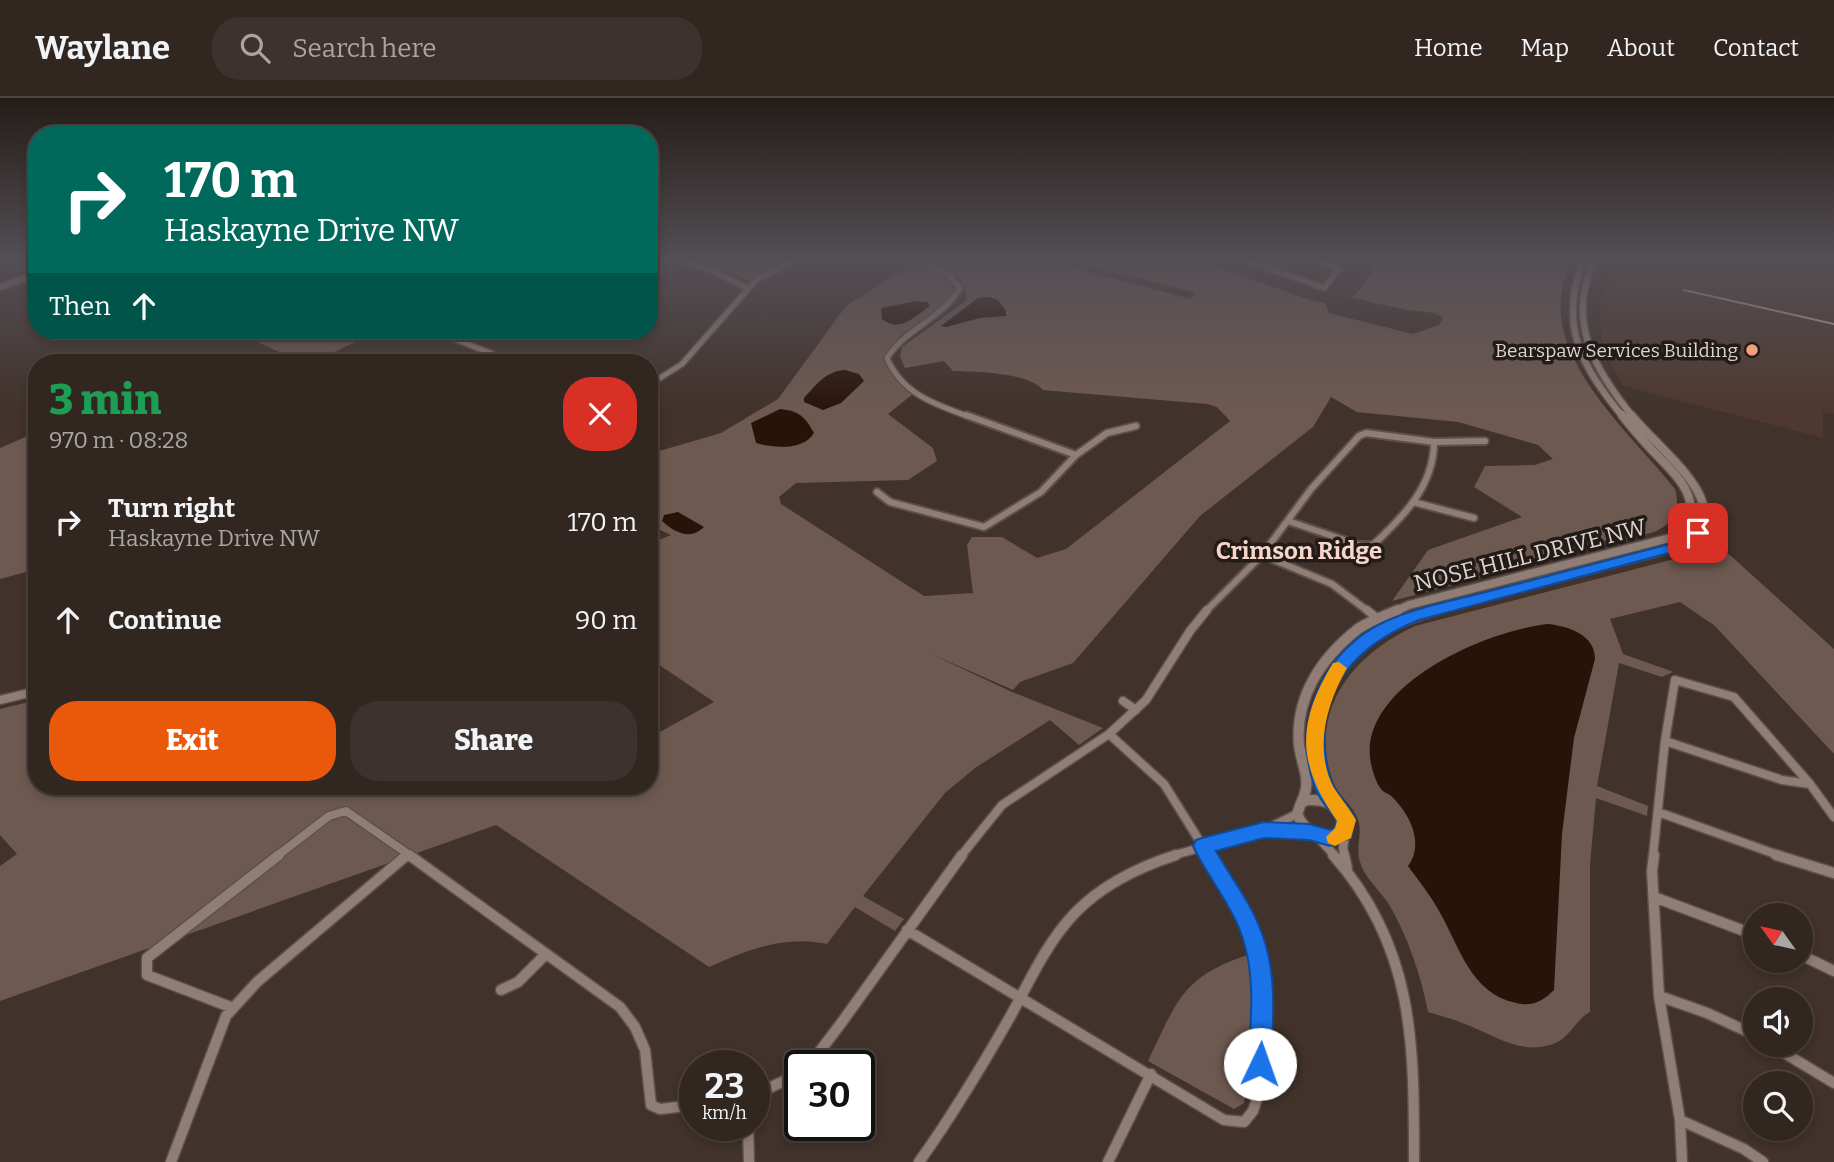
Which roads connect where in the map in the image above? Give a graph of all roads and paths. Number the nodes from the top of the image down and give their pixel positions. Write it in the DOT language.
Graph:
graph roads {
  1 [pos="729,311"];
  2 [pos="946,311"];
  3 [pos="1572,311"];
  4 [pos="1582,311"];
  5 [pos="457,340"];
  6 [pos="493,354"];
  7 [pos="658,381"];
  8 [pos="965,405"];
  9 [pos="956,412"];
  10 [pos="1136,426"];
  11 [pos="1485,441"];
  12 [pos="1434,442"];
  13 [pos="1076,454"];
  14 [pos="877,492"];
  15 [pos="1413,502"];
  16 [pos="1474,518"];
  17 [pos="1288,521"];
  18 [pos="1262,555"];
  19 [pos="1377,618"];
  20 [pos="1388,627"];
  21 [pos="28,693"];
  22 [pos="0,700"];
  23 [pos="1123,701"];
  24 [pos="1136,710"];
  25 [pos="1109,734"];
  26 [pos="1665,741"];
  27 [pos="1810,784"];
  28 [pos="1337,806"];
  29 [pos="1299,809"];
  30 [pos="1658,812"];
  31 [pos="1834,817"];
  32 [pos="1346,828"];
  33 [pos="1264,830"];
  34 [pos="1313,834"];
  35 [pos="1202,846"];
  36 [pos="408,854"];
  37 [pos="1347,868"];
  38 [pos="1834,873"];
  39 [pos="1654,897"];
  40 [pos="907,930"];
  41 [pos="1743,930"];
  42 [pos="546,954"];
  43 [pos="1813,961"];
  44 [pos="1834,971"];
  45 [pos="501,990"];
  46 [pos="1659,996"];
  47 [pos="1021,997"];
  48 [pos="233,1008"];
  49 [pos="1743,1030"];
  50 [pos="821,1050"];
  51 [pos="1791,1057"];
  52 [pos="1151,1074"];
  53 [pos="1834,1083"];
  54 [pos="679,1107"];
  55 [pos="1680,1119"];
  56 [pos="748,1141"];
  57 [pos="172,1162"];
  58 [pos="749,1162"];
  59 [pos="919,1162"];
  60 [pos="1108,1162"];
  61 [pos="1414,1162"];
  62 [pos="1682,1162"];
  63 [pos="1763,1162"];
  1 -- 7 [label="street"];
  2 -- 9 [label="street"];
  3 -- 19 [label="street, NOSE HILL DRIVE NW"];
  4 -- 20 [label="street, NOSE HILL DRIVE NW"];
  5 -- 6 [label="street"];
  8 -- 9 [label="street"];
  9 -- 13 [label="street"];
  10 -- 13 [label="street"];
  11 -- 12 [label="street"];
  12 -- 15 [label="street"];
  12 -- 17 [label="street"];
  13 -- 14 [label="street"];
  15 -- 16 [label="street"];
  15 -- 17 [label="street"];
  17 -- 18 [label="street"];
  18 -- 19 [label="street"];
  18 -- 24 [label="street"];
  19 -- 20 [label="street"];
  19 -- 29 [label="street, NOSE HILL DRIVE NW"];
  20 -- 28 [label="street, NOSE HILL DRIVE NW"];
  21 -- 22 [label="street"];
  23 -- 24 [label="street"];
  24 -- 25 [label="street"];
  25 -- 35 [label="street"];
  25 -- 40 [label="street"];
  26 -- 27 [label="street"];
  26 -- 27 [label="street"];
  26 -- 30 [label="street"];
  27 -- 31 [label="street"];
  28 -- 29 [label="street"];
  28 -- 32 [label="street"];
  29 -- 33 [label="street"];
  29 -- 34 [label="street"];
  30 -- 38 [label="street"];
  30 -- 39 [label="street"];
  32 -- 34 [label="street"];
  32 -- 37 [label="street"];
  33 -- 34 [label="street"];
  33 -- 35 [label="street"];
  34 -- 37 [label="street"];
  35 -- 47 [label="street"];
  35 -- 52 [label="street"];
  36 -- 42 [label="street"];
  36 -- 48 [label="street"];
  36 -- 48 [label="street"];
  37 -- 61 [label="street"];
  39 -- 41 [label="street"];
  39 -- 46 [label="street"];
  40 -- 47 [label="street"];
  40 -- 50 [label="street"];
  42 -- 45 [label="street"];
  42 -- 54 [label="street"];
  43 -- 44 [label="street"];
  46 -- 49 [label="street"];
  46 -- 55 [label="street"];
  47 -- 52 [label="street"];
  47 -- 59 [label="street"];
  48 -- 57 [label="street"];
  51 -- 53 [label="street"];
  52 -- 60 [label="street"];
  55 -- 62 [label="street"];
  55 -- 63 [label="street"];
  56 -- 58 [label="street"];
}
